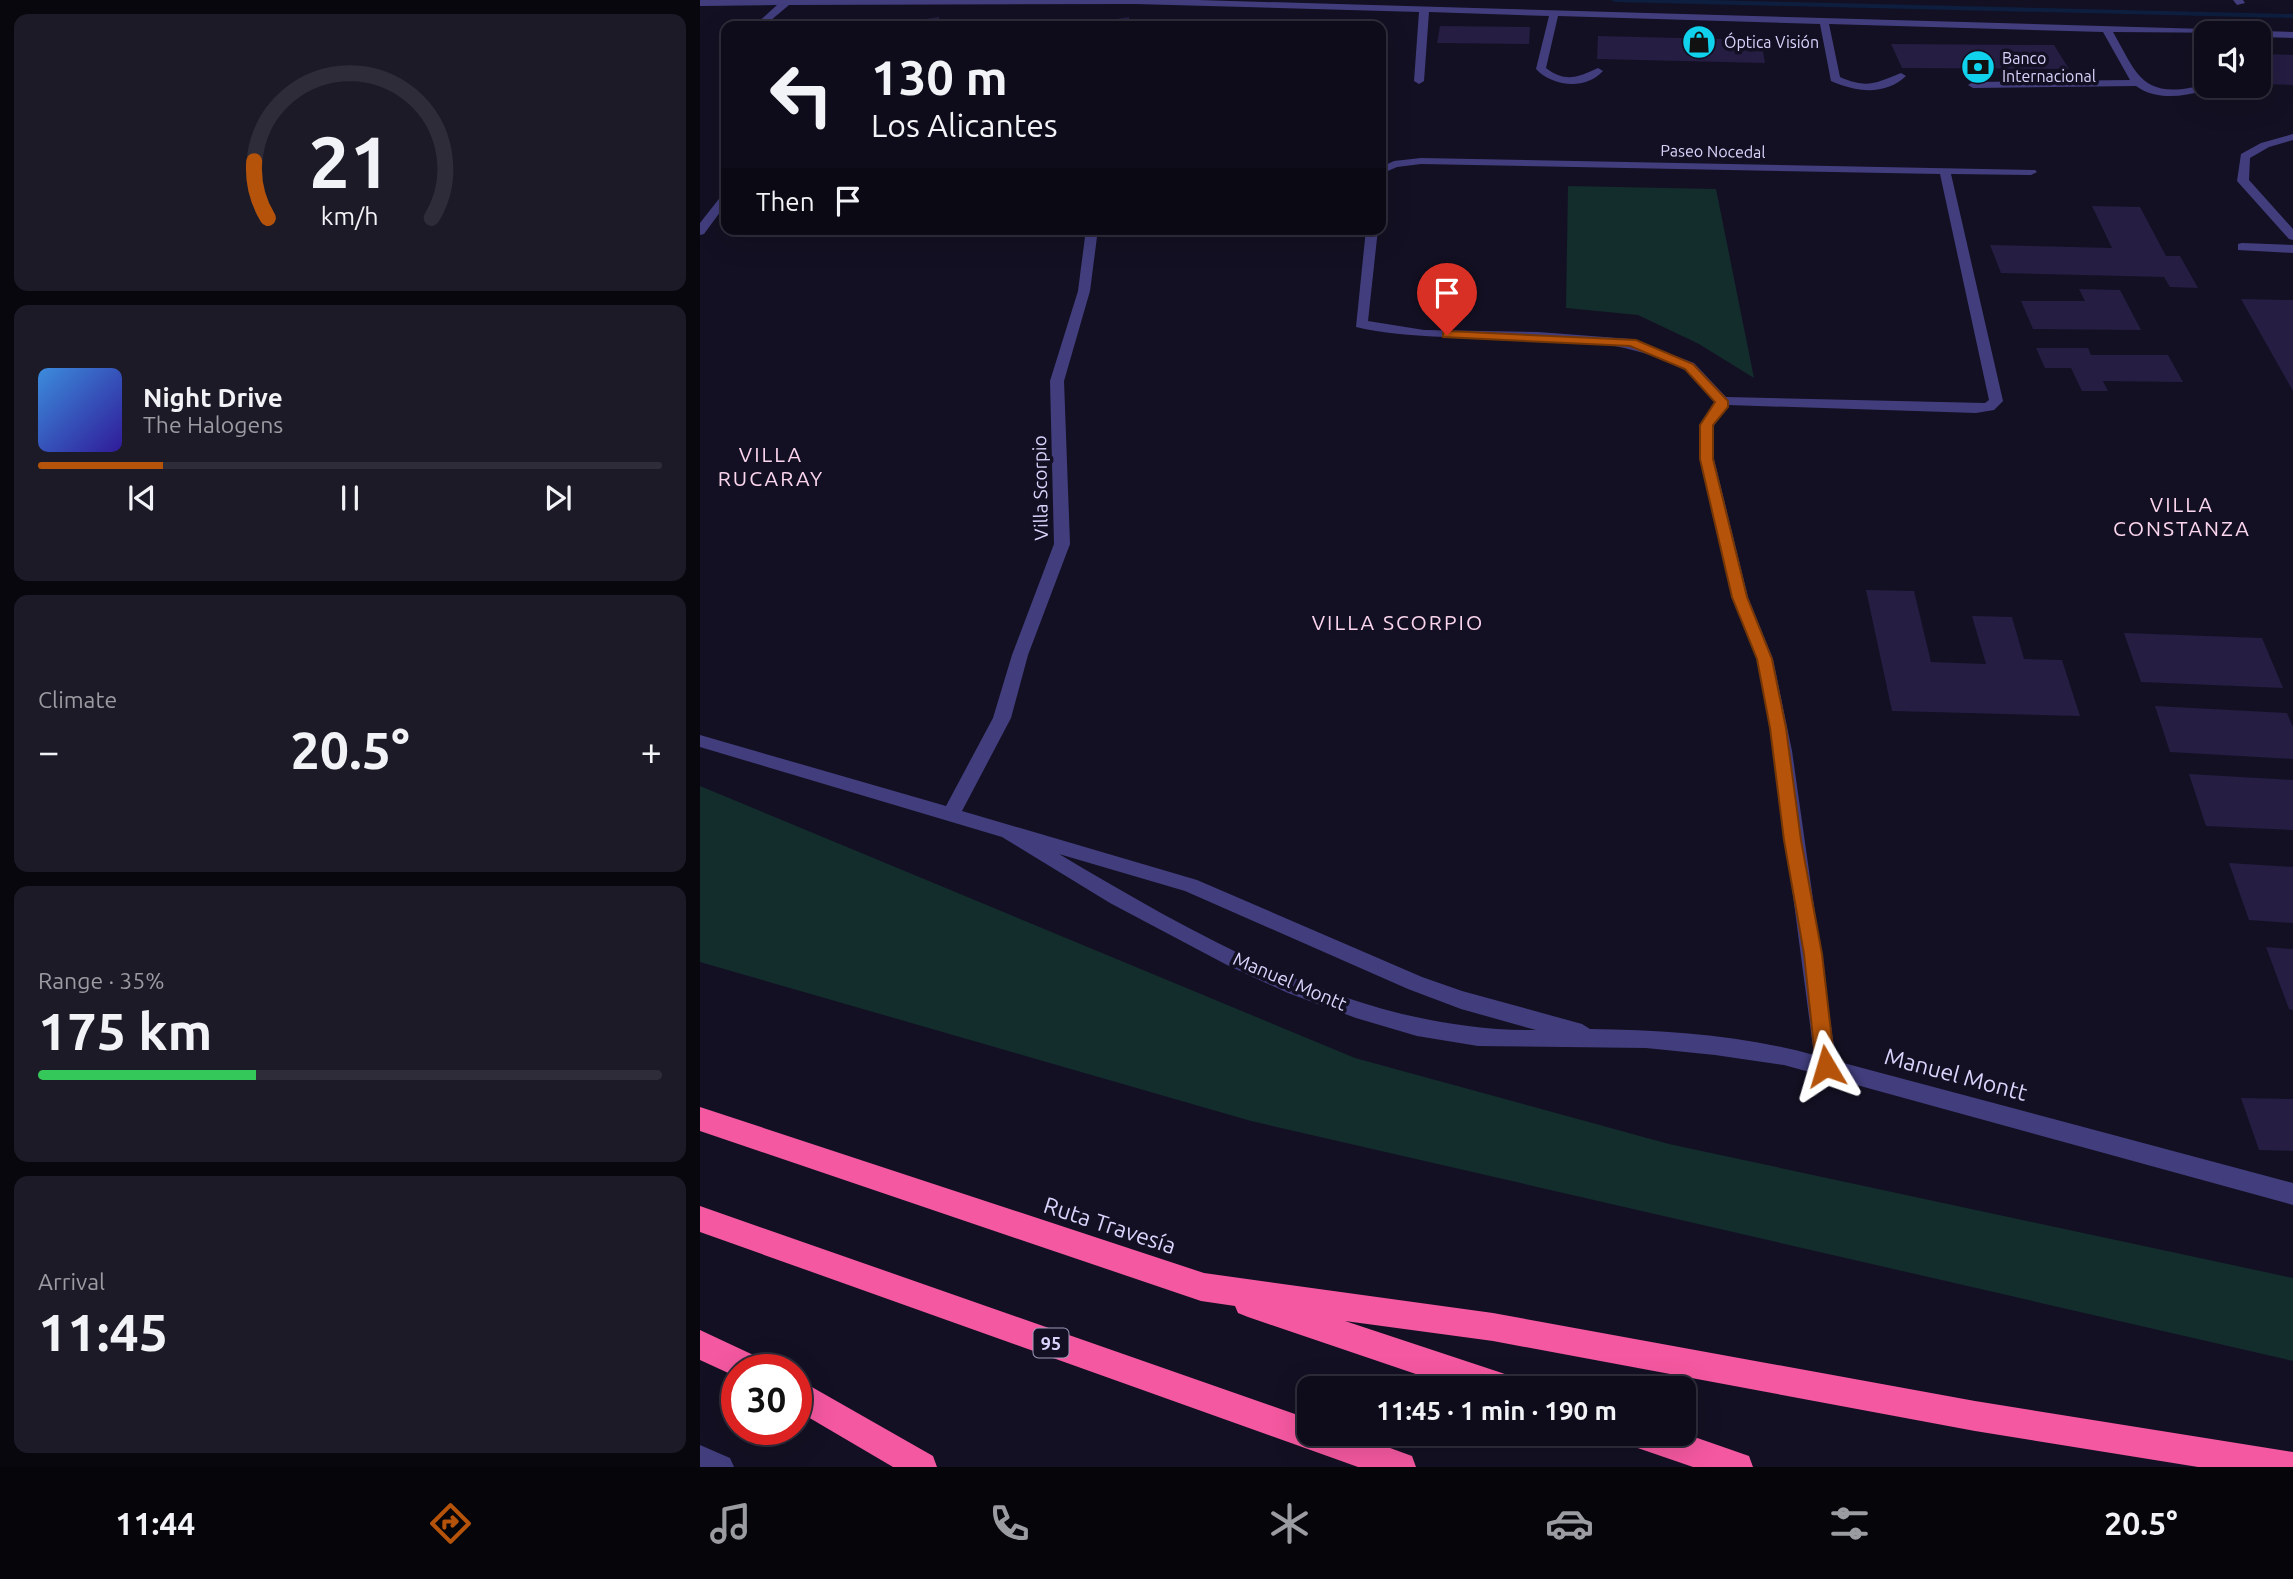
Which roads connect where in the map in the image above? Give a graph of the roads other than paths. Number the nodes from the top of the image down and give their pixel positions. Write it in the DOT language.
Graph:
graph roads {
  1 [pos="788,1"];
  2 [pos="700,3"];
  3 [pos="1424,9"];
  4 [pos="1554,13"];
  5 [pos="765,21"];
  6 [pos="1824,22"];
  7 [pos="2106,29"];
  8 [pos="2194,32"];
  9 [pos="2271,34"];
  10 [pos="2293,35"];
  11 [pos="1598,71"];
  12 [pos="1901,76"];
  13 [pos="1419,80"];
  14 [pos="2138,83"];
  15 [pos="1973,85"];
  16 [pos="2194,90"];
  17 [pos="2293,137"];
  18 [pos="1386,168"];
  19 [pos="1945,171"];
  20 [pos="2031,172"];
  21 [pos="721,204"];
  22 [pos="700,231"];
  23 [pos="1091,235"];
  24 [pos="1371,235"];
  25 [pos="2293,236"];
  26 [pos="2242,247"];
  27 [pos="2293,249"];
  28 [pos="1722,401"];
  29 [pos="700,741"];
  30 [pos="952,813"];
  31 [pos="1009,833"];
  32 [pos="1599,1038"];
  33 [pos="1826,1066"];
  34 [pos="700,1119"];
  35 [pos="2293,1194"];
  36 [pos="700,1219"];
  37 [pos="1201,1287"];
  38 [pos="700,1345"];
  39 [pos="721,1355"];
  40 [pos="1466,1376"];
  41 [pos="812,1402"];
  42 [pos="1676,1446"];
  43 [pos="700,1458"];
  44 [pos="2293,1466"];
  45 [pos="721,1467"];
  46 [pos="922,1467"];
  47 [pos="1402,1467"];
  48 [pos="1738,1467"];
  1 -- 2 [label="street"];
  1 -- 3 [label="street"];
  1 -- 5 [label="street"];
  3 -- 4 [label="street"];
  3 -- 13 [label="street"];
  4 -- 6 [label="street"];
  4 -- 11 [label="street"];
  6 -- 7 [label="street"];
  6 -- 12 [label="street"];
  7 -- 8 [label="street"];
  7 -- 14 [label="street"];
  9 -- 10 [label="street"];
  14 -- 15 [label="street"];
  14 -- 16 [label="street"];
  17 -- 25 [label="street"];
  18 -- 19 [label="street, Paseo Nocedal"];
  19 -- 20 [label="street, Paseo Nocedal"];
  19 -- 28 [label="street"];
  21 -- 22 [label="street"];
  23 -- 30 [label="street, Villa Scorpio"];
  24 -- 28 [label="street"];
  26 -- 27 [label="street"];
  28 -- 33 [label="street"];
  29 -- 30 [label="street, Manuel Montt"];
  30 -- 31 [label="street, Manuel Montt"];
  31 -- 32 [label="street, Manuel Montt"];
  31 -- 32 [label="street, Manuel Montt"];
  32 -- 33 [label="street, Manuel Montt"];
  33 -- 35 [label="street, Manuel Montt"];
  34 -- 37 [label="highway, Ruta Travesía"];
  36 -- 47 [label="highway, 95"];
  37 -- 40 [label="highway, Ruta Travesía"];
  37 -- 44 [label="highway"];
  38 -- 39 [label="highway"];
  41 -- 46 [label="highway"];
  42 -- 48 [label="highway"];
  43 -- 45 [label="street"];
}
